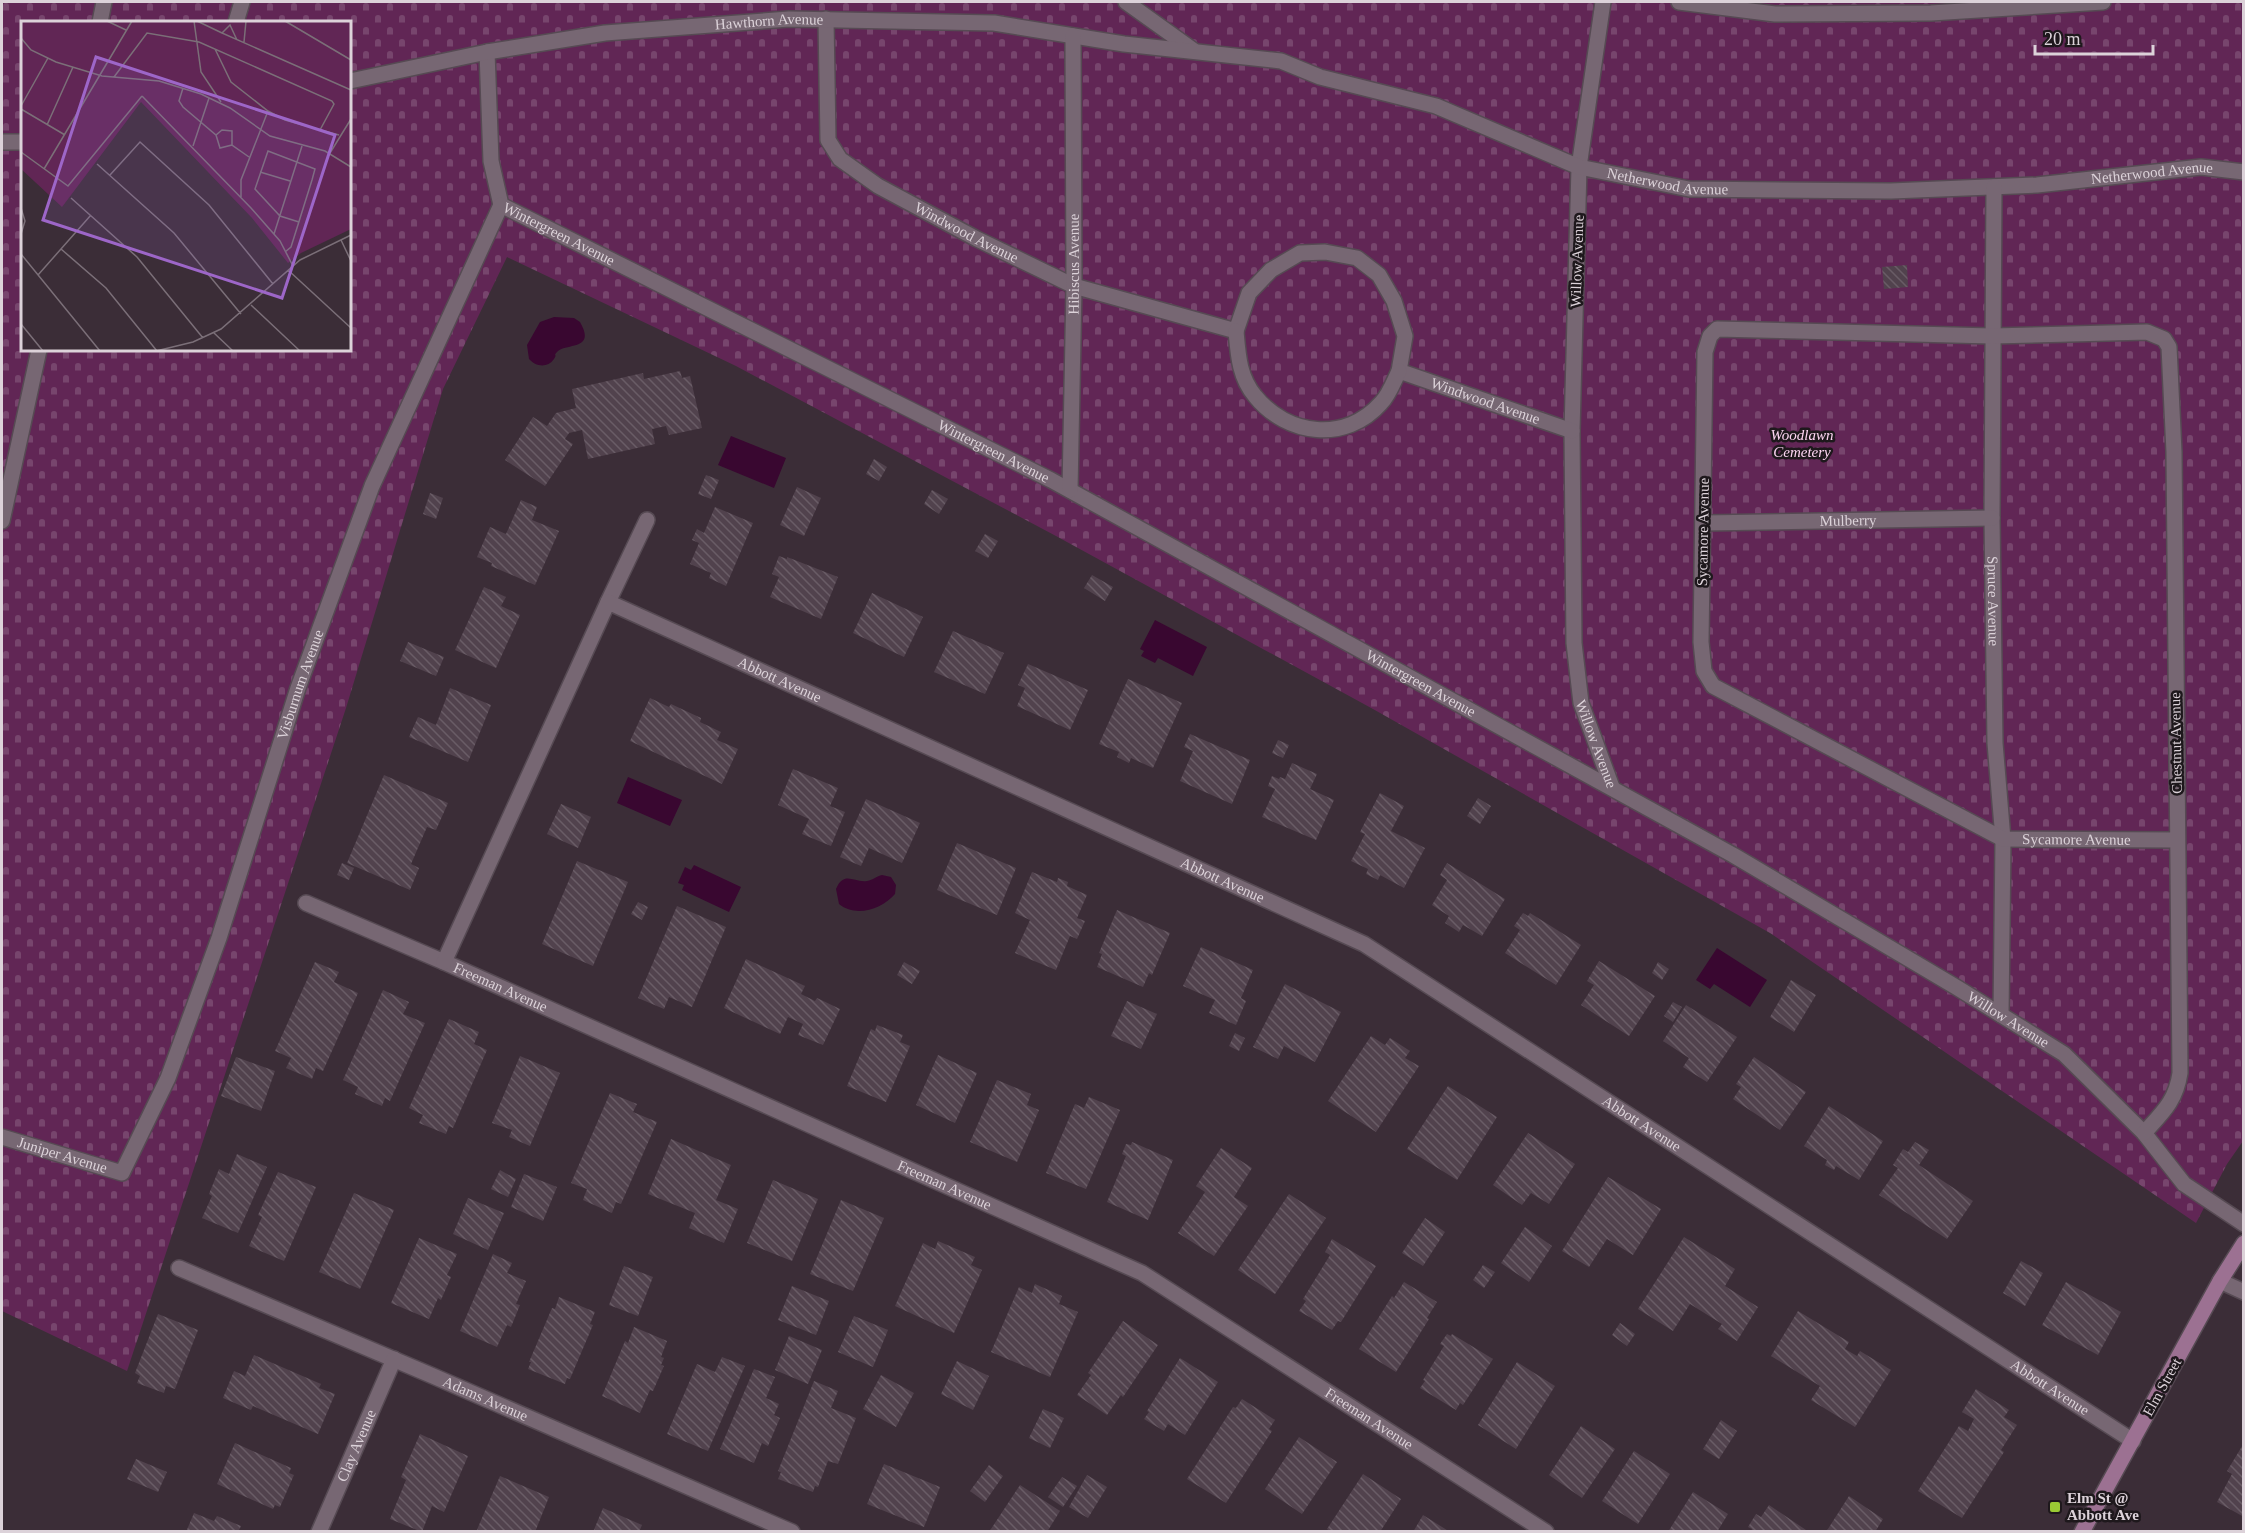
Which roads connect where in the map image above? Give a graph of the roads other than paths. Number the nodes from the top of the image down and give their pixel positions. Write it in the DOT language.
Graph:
graph roads {
  1 [pos="105,2"];
  2 [pos="242,2"];
  3 [pos="1126,2"];
  4 [pos="1603,2"];
  5 [pos="1679,2"];
  6 [pos="2103,2"];
  7 [pos="826,20"];
  8 [pos="100,21"];
  9 [pos="236,21"];
  10 [pos="1073,36"];
  11 [pos="1194,50"];
  12 [pos="487,52"];
  13 [pos="351,81"];
  14 [pos="2,142"];
  15 [pos="21,142"];
  16 [pos="1580,167"];
  17 [pos="2244,172"];
  18 [pos="1994,187"];
  19 [pos="501,205"];
  20 [pos="1074,286"];
  21 [pos="1236,331"];
  22 [pos="1992,336"];
  23 [pos="2167,343"];
  24 [pos="39,351"];
  25 [pos="1399,371"];
  26 [pos="1572,431"];
  27 [pos="1070,490"];
  28 [pos="1992,518"];
  29 [pos="647,520"];
  30 [pos="2,521"];
  31 [pos="1704,523"];
  32 [pos="608,602"];
  33 [pos="1612,787"];
  34 [pos="2003,839"];
  35 [pos="2177,840"];
  36 [pos="306,903"];
  37 [pos="444,962"];
  38 [pos="2001,1015"];
  39 [pos="2144,1133"];
  40 [pos="2,1137"];
  41 [pos="122,1173"];
  42 [pos="2244,1224"];
  43 [pos="2244,1243"];
  44 [pos="179,1268"];
  45 [pos="2220,1281"];
  46 [pos="2244,1292"];
  47 [pos="394,1359"];
  48 [pos="2133,1441"];
  49 [pos="319,1532"];
  50 [pos="792,1532"];
  51 [pos="1546,1532"];
  52 [pos="2082,1532"];
  1 -- 8 [label="street"];
  2 -- 9 [label="street"];
  3 -- 11 [label="street, Netherwood Avenue"];
  4 -- 16 [label="street, Willow Avenue"];
  5 -- 6 [label="street"];
  7 -- 10 [label="street, Hawthorn Avenue"];
  7 -- 12 [label="street, Hawthorn Avenue"];
  7 -- 20 [label="street, Windwood Avenue"];
  10 -- 11 [label="street, Hawthorn Avenue"];
  10 -- 20 [label="street, Hibiscus Avenue"];
  11 -- 16 [label="street, Netherwood Avenue"];
  12 -- 13 [label="street, Hawthorn Avenue"];
  12 -- 19 [label="street, Wintergreen Avenue"];
  14 -- 15 [label="street"];
  16 -- 18 [label="street, Netherwood Avenue"];
  16 -- 26 [label="street, Willow Avenue"];
  17 -- 18 [label="street, Netherwood Avenue"];
  18 -- 22 [label="street, Spruce Avenue"];
  19 -- 27 [label="street, Wintergreen Avenue"];
  19 -- 41 [label="street, Visburnum Avenue"];
  20 -- 21 [label="street, Windwood Avenue"];
  20 -- 27 [label="street, Hibiscus Avenue"];
  21 -- 25 [label="street"];
  21 -- 25 [label="street"];
  22 -- 23 [label="street, Sycamore Avenue"];
  22 -- 28 [label="street, Spruce Avenue"];
  22 -- 31 [label="street, Sycamore Avenue"];
  23 -- 35 [label="street, Chestnut Avenue"];
  24 -- 30 [label="street"];
  25 -- 26 [label="street, Windwood Avenue"];
  26 -- 33 [label="street, Willow Avenue"];
  27 -- 33 [label="street, Wintergreen Avenue"];
  28 -- 31 [label="street, Mulberry"];
  28 -- 34 [label="street, Spruce Avenue"];
  29 -- 32 [label="street"];
  31 -- 34 [label="street, Sycamore Avenue"];
  32 -- 37 [label="street"];
  32 -- 48 [label="street, Abbott Avenue"];
  33 -- 38 [label="street, Willow Avenue"];
  34 -- 35 [label="street, Sycamore Avenue"];
  34 -- 38 [label="street, Spruce Avenue"];
  35 -- 39 [label="street, Chestnut Avenue"];
  36 -- 37 [label="street, Freeman Avenue"];
  37 -- 51 [label="street, Freeman Avenue"];
  38 -- 39 [label="street, Willow Avenue"];
  39 -- 42 [label="street, Willow Avenue"];
  40 -- 41 [label="street, Juniper Avenue"];
  43 -- 45 [label="main road, Elm Street"];
  44 -- 47 [label="street, Adams Avenue"];
  45 -- 46 [label="street"];
  45 -- 48 [label="main road, Elm Street"];
  47 -- 49 [label="street, Clay Avenue"];
  47 -- 50 [label="street, Adams Avenue"];
  48 -- 52 [label="main road, Elm Street"];
}
